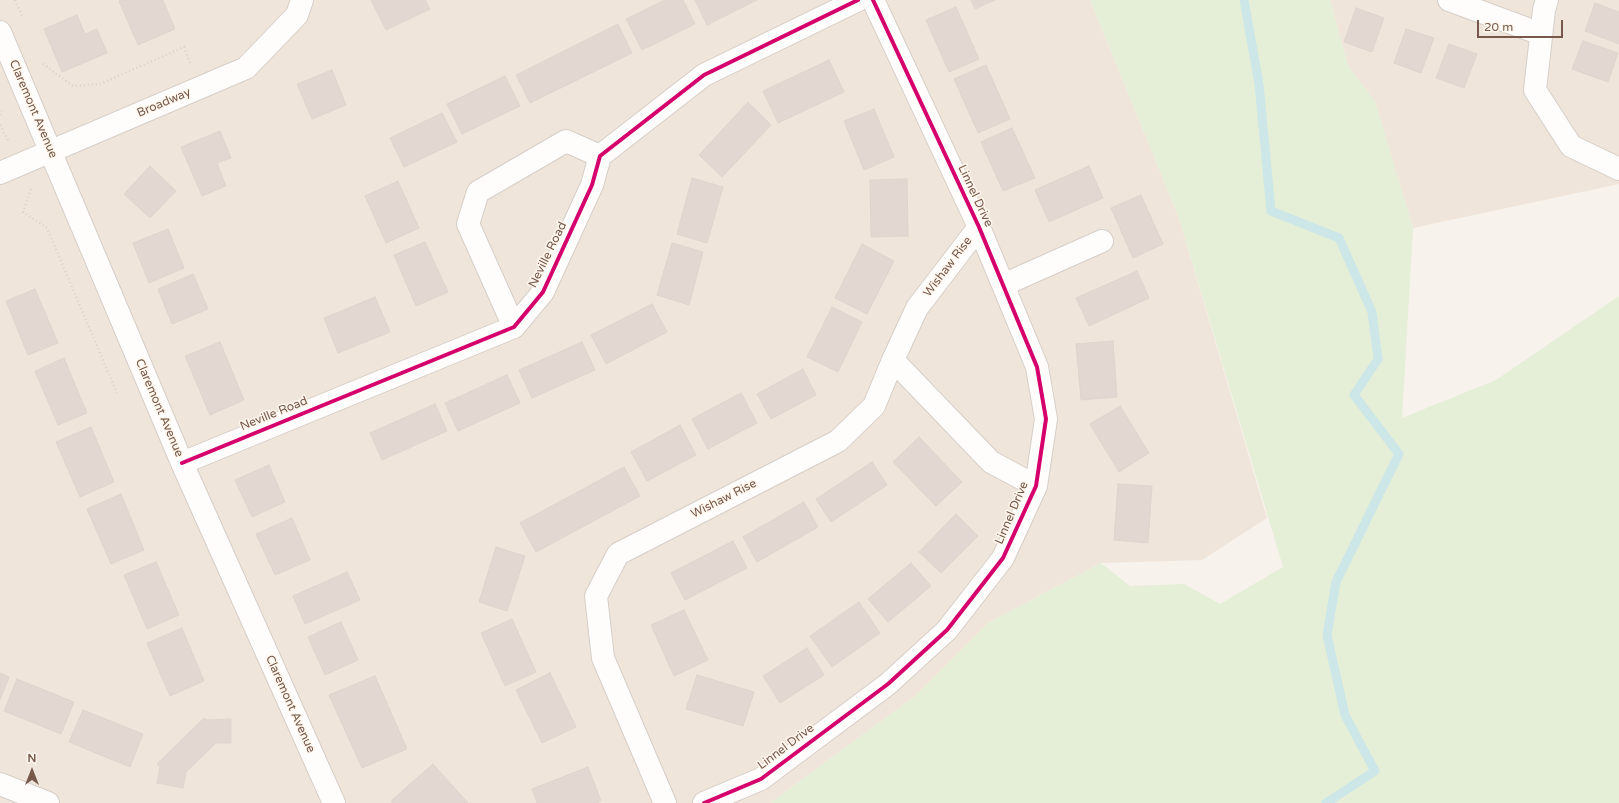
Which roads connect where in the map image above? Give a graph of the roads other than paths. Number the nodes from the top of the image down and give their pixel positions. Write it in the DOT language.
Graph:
graph roads {
  1 [pos="302,0"];
  2 [pos="858,0"];
  3 [pos="873,0"];
  4 [pos="1450,0"];
  5 [pos="1547,0"];
  6 [pos="0,32"];
  7 [pos="1541,34"];
  8 [pos="50,151"];
  9 [pos="600,156"];
  10 [pos="1619,169"];
  11 [pos="0,173"];
  12 [pos="979,227"];
  13 [pos="1102,241"];
  14 [pos="1003,285"];
  15 [pos="514,327"];
  16 [pos="893,360"];
  17 [pos="182,463"];
  18 [pos="1036,486"];
  19 [pos="0,784"];
  20 [pos="48,803"];
  21 [pos="334,803"];
  22 [pos="665,803"];
  23 [pos="704,803"];
  1 -- 8 [label="street, Broadway"];
  2 -- 9 [label="street"];
  3 -- 12 [label="street, Linnel Drive"];
  4 -- 7 [label="street"];
  5 -- 7 [label="street"];
  6 -- 8 [label="street, Claremont Avenue"];
  7 -- 10 [label="street"];
  8 -- 11 [label="street, Broadway"];
  8 -- 17 [label="street, Claremont Avenue"];
  9 -- 15 [label="street, Neville Road"];
  9 -- 15 [label="street"];
  12 -- 14 [label="street, Linnel Drive"];
  12 -- 16 [label="street, Wishaw Rise"];
  13 -- 14 [label="street"];
  14 -- 18 [label="street, Linnel Drive"];
  15 -- 17 [label="street, Neville Road"];
  16 -- 18 [label="street"];
  16 -- 22 [label="street, Wishaw Rise"];
  17 -- 21 [label="street, Claremont Avenue"];
  18 -- 23 [label="street, Linnel Drive"];
  19 -- 20 [label="street"];
}
